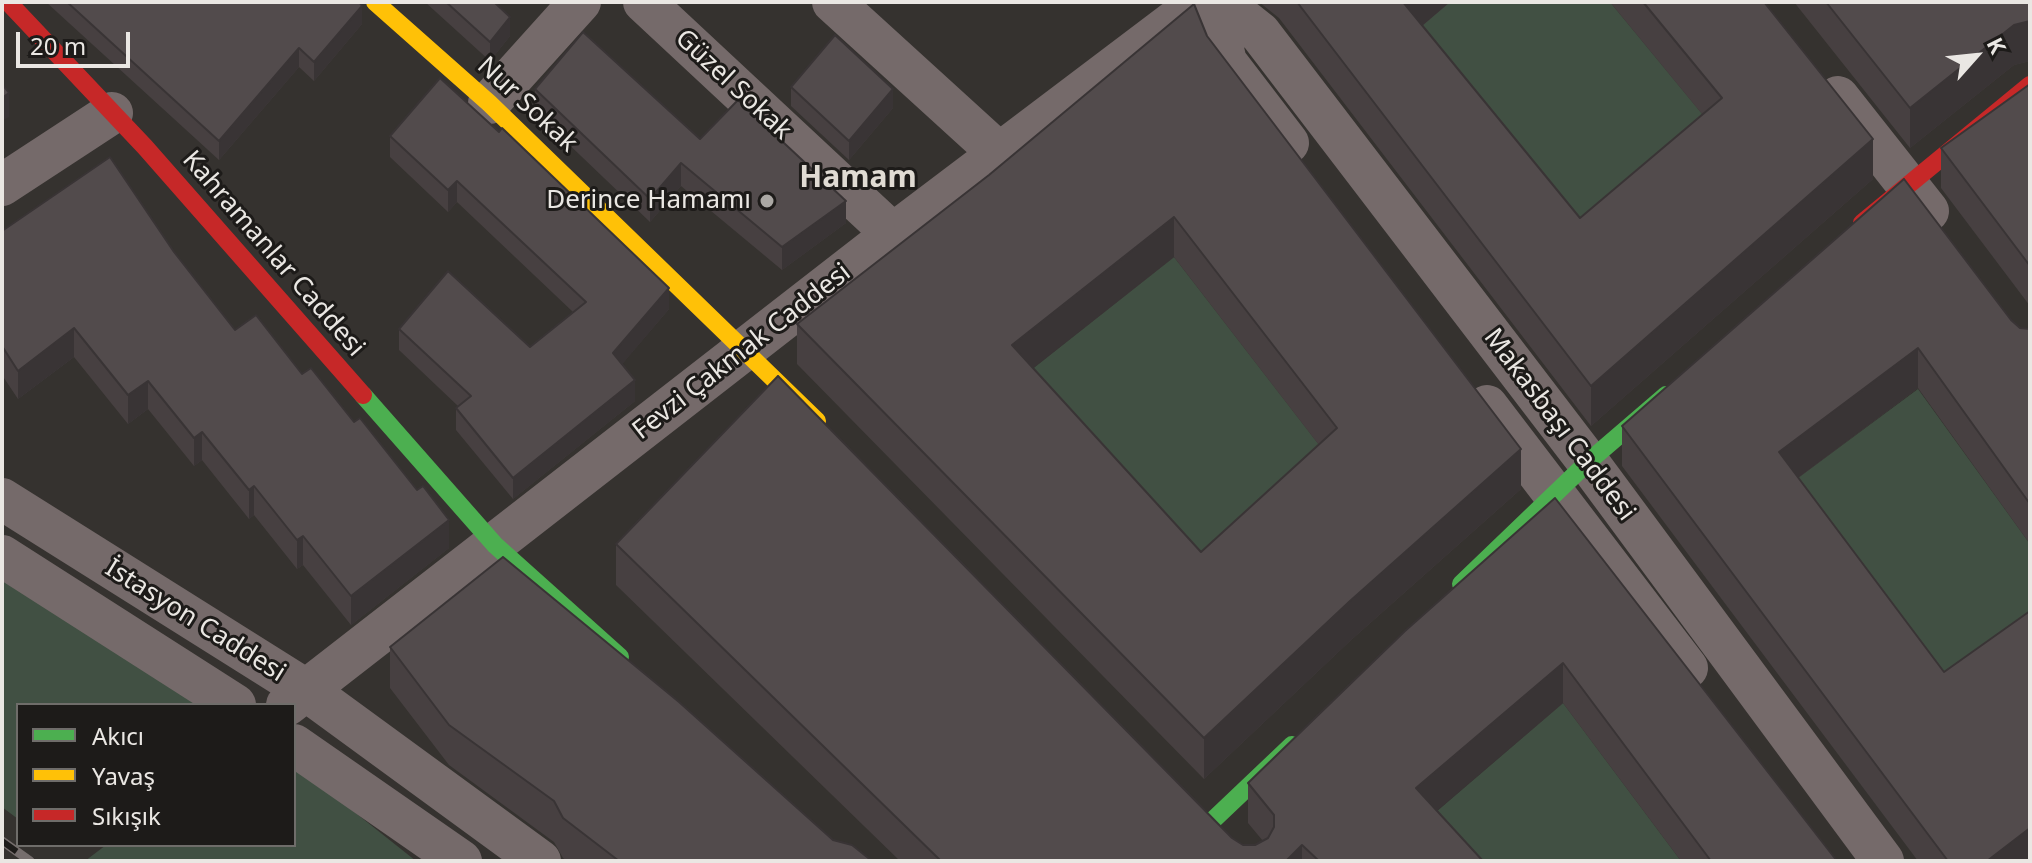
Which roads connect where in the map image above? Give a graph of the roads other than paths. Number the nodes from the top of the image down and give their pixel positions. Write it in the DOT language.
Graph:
graph roads {
  1 [pos="8,2"];
  2 [pos="375,2"];
  3 [pos="580,2"];
  4 [pos="644,2"];
  5 [pos="833,2"];
  6 [pos="1200,2"];
  7 [pos="1212,2"];
  8 [pos="1221,2"];
  9 [pos="1811,62"];
  10 [pos="2030,85"];
  11 [pos="489,103"];
  12 [pos="112,113"];
  13 [pos="1001,155"];
  14 [pos="1313,176"];
  15 [pos="1907,183"];
  16 [pos="2,185"];
  17 [pos="893,234"];
  18 [pos="1848,235"];
  19 [pos="1955,246"];
  20 [pos="746,348"];
  21 [pos="1468,380"];
  22 [pos="1683,380"];
  23 [pos="835,438"];
  24 [pos="1588,462"];
  25 [pos="1554,495"];
  26 [pos="2,499"];
  27 [pos="495,545"];
  28 [pos="2,556"];
  29 [pos="1451,593"];
  30 [pos="637,671"];
  31 [pos="1709,697"];
  32 [pos="297,698"];
  33 [pos="232,703"];
  34 [pos="1302,735"];
  35 [pos="296,746"];
  36 [pos="1210,822"];
  37 [pos="461,861"];
  38 [pos="540,861"];
  39 [pos="1883,861"];
  1 -- 12 [label="street, Kahramanlar Caddesi"];
  2 -- 11 [label="street, Nur Sokak"];
  3 -- 11 [label="street"];
  4 -- 17 [label="street, Güzel Sokak"];
  5 -- 13 [label="street"];
  6 -- 13 [label="street, Fevzi Çakmak Caddesi"];
  7 -- 14 [label="street"];
  8 -- 24 [label="street, Makasbaşı Caddesi"];
  9 -- 15 [label="street"];
  10 -- 15 [label="street"];
  11 -- 20 [label="street, Nur Sokak"];
  12 -- 16 [label="street"];
  12 -- 27 [label="street, Kahramanlar Caddesi"];
  13 -- 17 [label="street, Fevzi Çakmak Caddesi"];
  15 -- 18 [label="street"];
  15 -- 19 [label="street"];
  17 -- 20 [label="street, Fevzi Çakmak Caddesi"];
  20 -- 23 [label="street, Nur Sokak"];
  20 -- 27 [label="street, Fevzi Çakmak Caddesi"];
  21 -- 25 [label="street, Makasbaşı Caddesi"];
  22 -- 24 [label="street"];
  24 -- 25 [label="street"];
  24 -- 39 [label="street, Makasbaşı Caddesi"];
  25 -- 29 [label="street"];
  25 -- 31 [label="street, Makasbaşı Caddesi"];
  26 -- 32 [label="street, İstasyon Caddesi"];
  27 -- 30 [label="street, Kahramanlar Caddesi"];
  27 -- 32 [label="street, Fevzi Çakmak Caddesi"];
  28 -- 33 [label="street, İstasyon Caddesi"];
  32 -- 38 [label="street, İstasyon Caddesi"];
  34 -- 36 [label="street"];
  35 -- 37 [label="street"];
}
